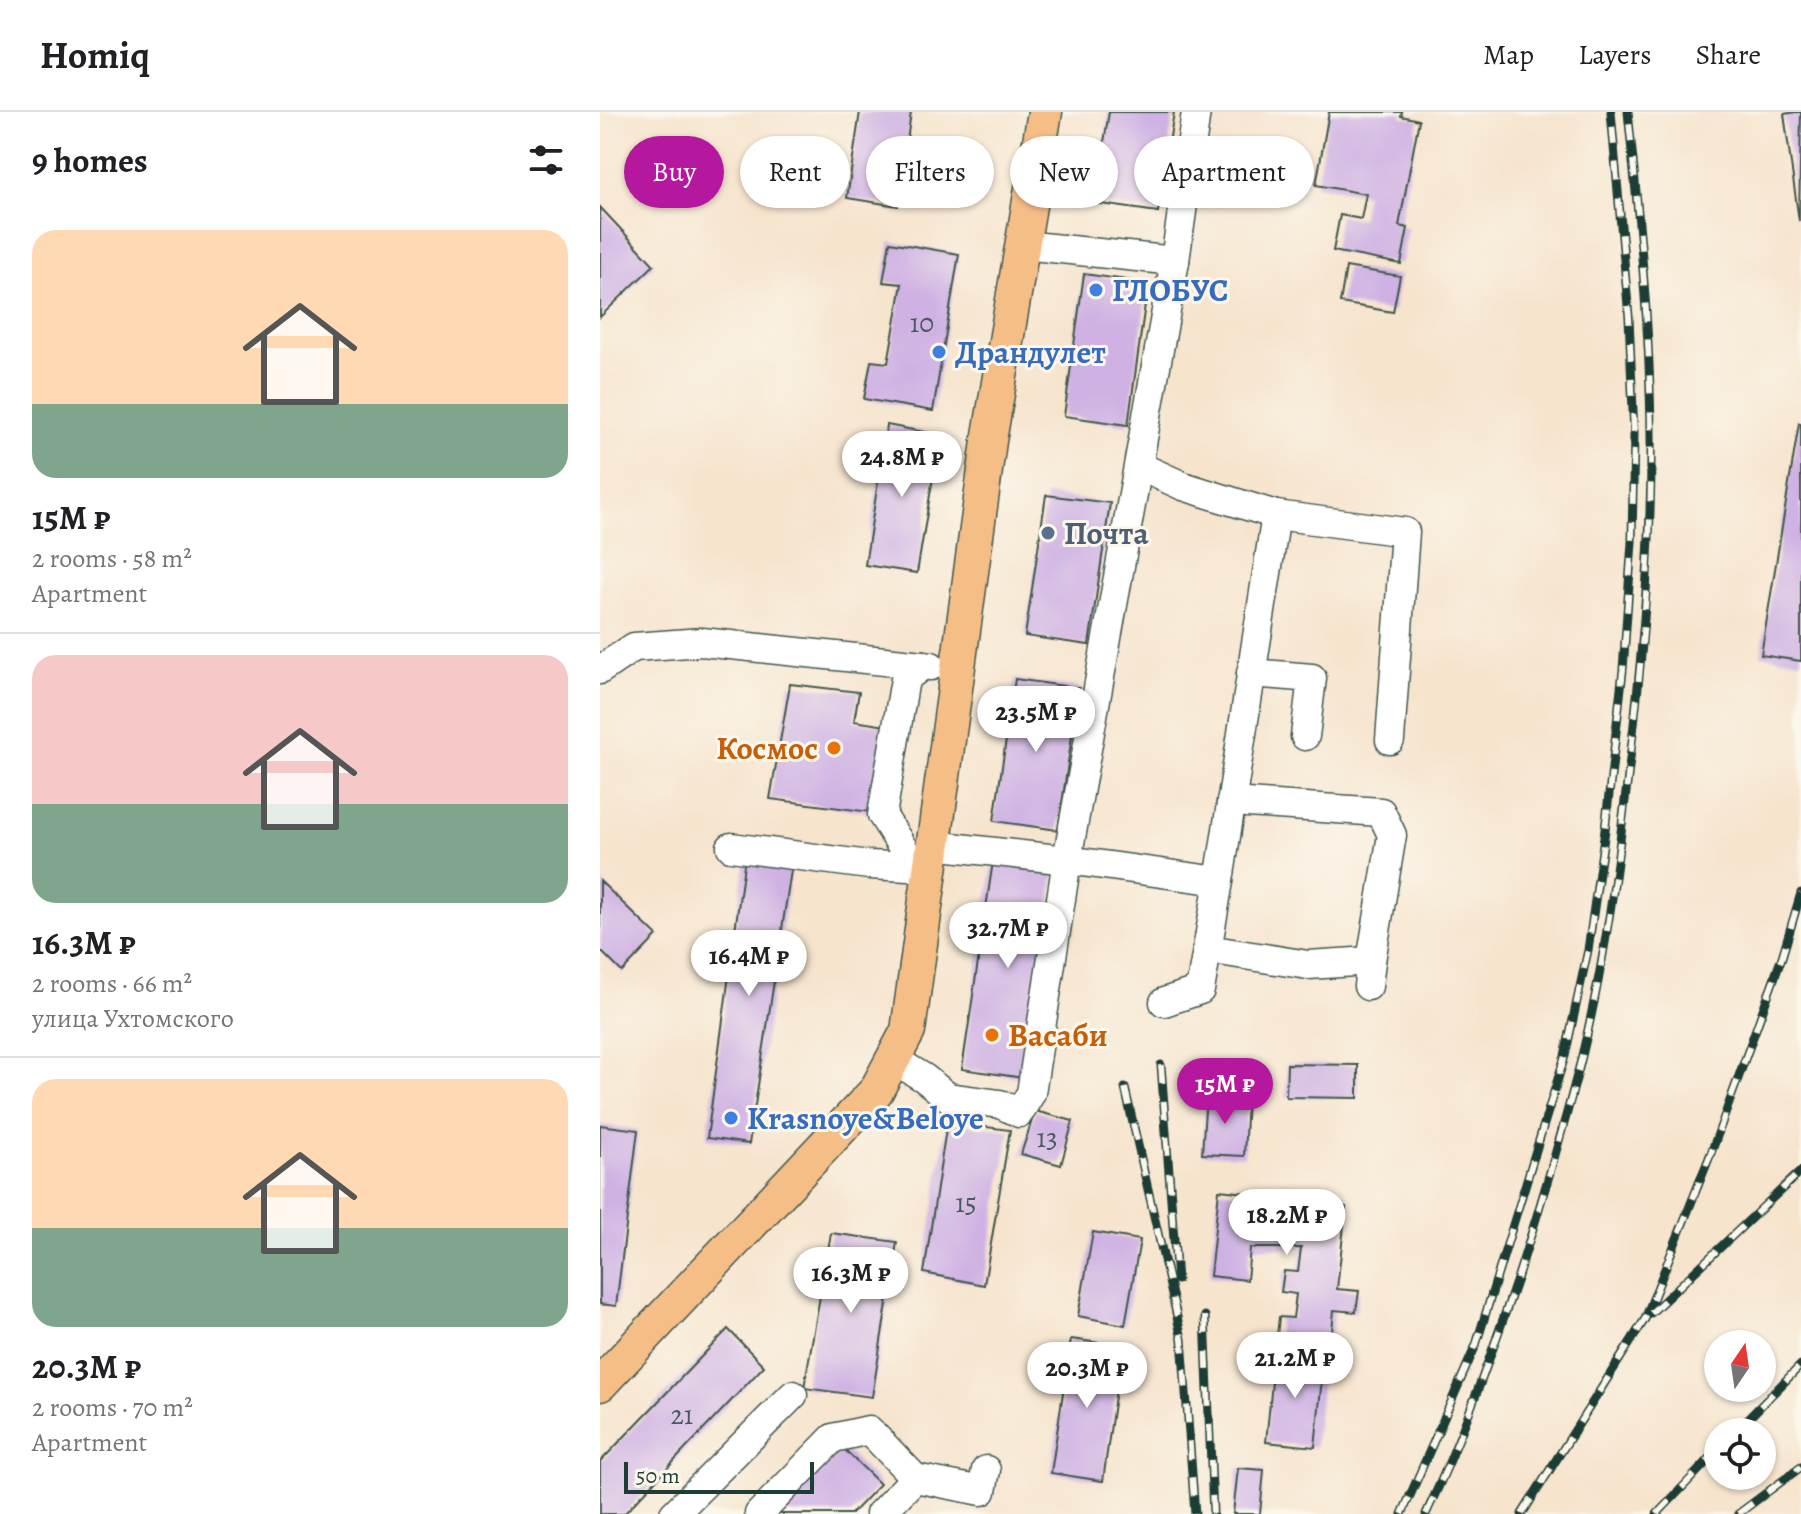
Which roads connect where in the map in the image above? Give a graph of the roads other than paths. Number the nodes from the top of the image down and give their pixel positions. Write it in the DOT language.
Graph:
graph roads {
  1 [pos="1045,112"];
  2 [pos="1196,112"];
  3 [pos="1023,245"];
  4 [pos="1175,261"];
  5 [pos="1139,466"];
  6 [pos="1276,515"];
  7 [pos="923,665"];
  8 [pos="958,668"];
  9 [pos="600,670"];
  10 [pos="1251,673"];
  11 [pos="1305,736"];
  12 [pos="1390,740"];
  13 [pos="1231,802"];
  14 [pos="731,847"];
  15 [pos="926,860"];
  16 [pos="1067,860"];
  17 [pos="1219,881"];
  18 [pos="1207,949"];
  19 [pos="1164,1002"];
  20 [pos="893,1059"];
  21 [pos="603,1375"];
  22 [pos="793,1395"];
  23 [pos="986,1470"];
  24 [pos="915,1478"];
  25 [pos="674,1514"];
  26 [pos="759,1514"];
  27 [pos="880,1514"];
  1 -- 3 [label="main road"];
  2 -- 4 [label="lane"];
  3 -- 4 [label="lane"];
  3 -- 8 [label="main road"];
  4 -- 5 [label="lane"];
  5 -- 6 [label="lane"];
  5 -- 16 [label="lane"];
  6 -- 10 [label="lane"];
  6 -- 12 [label="lane"];
  7 -- 8 [label="lane"];
  7 -- 9 [label="lane"];
  7 -- 15 [label="lane"];
  8 -- 15 [label="main road"];
  10 -- 11 [label="lane"];
  10 -- 13 [label="lane"];
  13 -- 17 [label="lane"];
  13 -- 18 [label="lane"];
  14 -- 15 [label="lane"];
  15 -- 16 [label="lane"];
  15 -- 20 [label="main road"];
  16 -- 17 [label="lane"];
  16 -- 20 [label="lane"];
  17 -- 18 [label="lane"];
  18 -- 19 [label="lane"];
  20 -- 21 [label="main road"];
  22 -- 25 [label="lane"];
  23 -- 24 [label="lane"];
  24 -- 26 [label="lane"];
  24 -- 27 [label="lane"];
}
